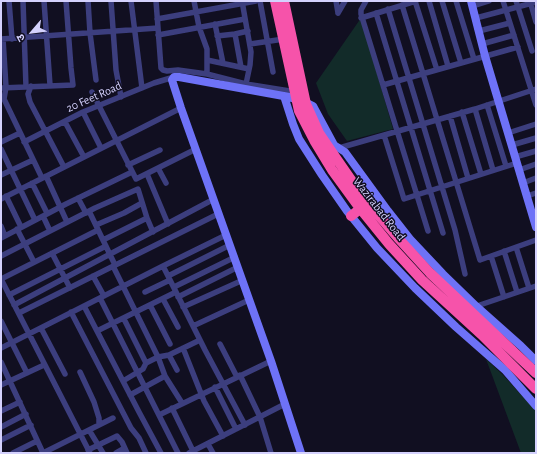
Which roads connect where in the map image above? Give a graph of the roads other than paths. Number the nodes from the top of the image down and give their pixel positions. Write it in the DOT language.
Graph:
graph roads {
  1 [pos="9,1"];
  2 [pos="23,1"];
  3 [pos="44,1"];
  4 [pos="66,1"];
  5 [pos="88,1"];
  6 [pos="111,1"];
  7 [pos="131,1"];
  8 [pos="156,1"];
  9 [pos="194,1"];
  10 [pos="256,1"];
  11 [pos="260,1"];
  12 [pos="275,1"];
  13 [pos="284,1"];
  14 [pos="336,1"];
  15 [pos="345,1"];
  16 [pos="366,1"];
  17 [pos="415,1"];
  18 [pos="428,1"];
  19 [pos="442,1"];
  20 [pos="456,1"];
  21 [pos="489,1"];
  22 [pos="503,1"];
  23 [pos="242,2"];
  24 [pos="532,2"];
  25 [pos="227,4"];
  26 [pos="472,4"];
  27 [pos="517,4"];
  28 [pos="402,5"];
  29 [pos="388,9"];
  30 [pos="506,10"];
  31 [pos="196,12"];
  32 [pos="376,13"];
  33 [pos="361,18"];
  34 [pos="476,18"];
  35 [pos="157,19"];
  36 [pos="245,19"];
  37 [pos="536,22"];
  38 [pos="510,23"];
  39 [pos="214,24"];
  40 [pos="199,27"];
  41 [pos="158,28"];
  42 [pos="134,30"];
  43 [pos="114,31"];
  44 [pos="248,31"];
  45 [pos="480,31"];
  46 [pos="90,33"];
  47 [pos="68,34"];
  48 [pos="235,34"];
  49 [pos="158,35"];
  50 [pos="514,35"];
  51 [pos="46,36"];
  52 [pos="217,36"];
  53 [pos="25,38"];
  54 [pos="2,39"];
  55 [pos="12,39"];
  56 [pos="284,39"];
  57 [pos="268,42"];
  58 [pos="250,44"];
  59 [pos="482,44"];
  60 [pos="518,47"];
  61 [pos="532,51"];
  62 [pos="485,56"];
  63 [pos="474,59"];
  64 [pos="207,60"];
  65 [pos="223,63"];
  66 [pos="461,63"];
  67 [pos="448,66"];
  68 [pos="241,67"];
  69 [pos="249,69"];
  70 [pos="437,70"];
  71 [pos="273,72"];
  72 [pos="423,73"];
  73 [pos="207,74"];
  74 [pos="174,76"];
  75 [pos="409,77"];
  76 [pos="96,80"];
  77 [pos="397,81"];
  78 [pos="246,84"];
  79 [pos="383,85"];
  80 [pos="28,86"];
  81 [pos="50,86"];
  82 [pos="4,88"];
  83 [pos="142,88"];
  84 [pos="534,90"];
  85 [pos="92,92"];
  86 [pos="297,94"];
  87 [pos="284,96"];
  88 [pos="121,97"];
  89 [pos="499,101"];
  90 [pos="3,105"];
  91 [pos="487,105"];
  92 [pos="536,105"];
  93 [pos="98,106"];
  94 [pos="180,108"];
  95 [pos="475,109"];
  96 [pos="83,112"];
  97 [pos="462,112"];
  98 [pos="450,116"];
  99 [pos="437,119"];
  100 [pos="65,122"];
  101 [pos="424,123"];
  102 [pos="536,124"];
  103 [pos="411,127"];
  104 [pos="46,131"];
  105 [pos="398,131"];
  106 [pos="20,133"];
  107 [pos="508,133"];
  108 [pos="384,135"];
  109 [pos="536,138"];
  110 [pos="115,141"];
  111 [pos="1,142"];
  112 [pos="24,142"];
  113 [pos="329,145"];
  114 [pos="512,145"];
  115 [pos="101,148"];
  116 [pos="1,149"];
  117 [pos="196,149"];
  118 [pos="160,150"];
  119 [pos="536,151"];
  120 [pos="84,157"];
  121 [pos="33,160"];
  122 [pos="517,163"];
  123 [pos="536,164"];
  124 [pos="128,165"];
  125 [pos="506,166"];
  126 [pos="64,167"];
  127 [pos="158,168"];
  128 [pos="493,170"];
  129 [pos="11,171"];
  130 [pos="132,172"];
  131 [pos="146,174"];
  132 [pos="481,174"];
  133 [pos="1,175"];
  134 [pos="44,177"];
  135 [pos="468,178"];
  136 [pos="536,178"];
  137 [pos="456,182"];
  138 [pos="32,183"];
  139 [pos="166,183"];
  140 [pos="523,183"];
  141 [pos="442,186"];
  142 [pos="20,189"];
  143 [pos="430,190"];
  144 [pos="536,193"];
  145 [pos="418,194"];
  146 [pos="3,196"];
  147 [pos="527,196"];
  148 [pos="78,198"];
  149 [pos="214,199"];
  150 [pos="142,203"];
  151 [pos="61,206"];
  152 [pos="360,209"];
  153 [pos="87,212"];
  154 [pos="45,214"];
  155 [pos="218,214"];
  156 [pos="351,216"];
  157 [pos="147,218"];
  158 [pos="35,220"];
  159 [pos="67,222"];
  160 [pos="535,222"];
  161 [pos="168,224"];
  162 [pos="1,226"];
  163 [pos="19,228"];
  164 [pos="97,228"];
  165 [pos="50,231"];
  166 [pos="428,231"];
  167 [pos="153,232"];
  168 [pos="443,233"];
  169 [pos="226,235"];
  170 [pos="3,237"];
  171 [pos="103,240"];
  172 [pos="536,240"];
  173 [pos="24,244"];
  174 [pos="230,245"];
  175 [pos="106,246"];
  176 [pos="516,247"];
  177 [pos="504,251"];
  178 [pos="52,253"];
  179 [pos="110,254"];
  180 [pos="1,256"];
  181 [pos="491,256"];
  182 [pos="235,257"];
  183 [pos="34,262"];
  184 [pos="114,265"];
  185 [pos="163,266"];
  186 [pos="238,267"];
  187 [pos="60,269"];
  188 [pos="465,274"];
  189 [pos="93,276"];
  190 [pos="65,278"];
  191 [pos="169,278"];
  192 [pos="243,280"];
  193 [pos="536,286"];
  194 [pos="122,287"];
  195 [pos="70,288"];
  196 [pos="529,288"];
  197 [pos="145,292"];
  198 [pos="176,292"];
  199 [pos="517,292"];
  200 [pos="9,294"];
  201 [pos="102,297"];
  202 [pos="504,297"];
  203 [pos="163,299"];
  204 [pos="249,300"];
  205 [pos="14,304"];
  206 [pos="150,305"];
  207 [pos="84,306"];
  208 [pos="183,307"];
  209 [pos="472,308"];
  210 [pos="71,312"];
  211 [pos="19,313"];
  212 [pos="135,313"];
  213 [pos="124,319"];
  214 [pos="1,321"];
  215 [pos="113,324"];
  216 [pos="193,326"];
  217 [pos="178,327"];
  218 [pos="41,328"];
  219 [pos="97,331"];
  220 [pos="28,334"];
  221 [pos="200,340"];
  222 [pos="12,343"];
  223 [pos="170,344"];
  224 [pos="220,344"];
  225 [pos="1,348"];
  226 [pos="183,348"];
  227 [pos="170,355"];
  228 [pos="158,358"];
  229 [pos="271,360"];
  230 [pos="536,361"];
  231 [pos="146,363"];
  232 [pos="2,365"];
  233 [pos="44,365"];
  234 [pos="177,370"];
  235 [pos="80,372"];
  236 [pos="138,372"];
  237 [pos="27,373"];
  238 [pos="536,373"];
  239 [pos="65,374"];
  240 [pos="165,376"];
  241 [pos="238,376"];
  242 [pos="10,381"];
  243 [pos="123,381"];
  244 [pos="223,384"];
  245 [pos="1,385"];
  246 [pos="145,387"];
  247 [pos="215,387"];
  248 [pos="536,389"];
  249 [pos="201,394"];
  250 [pos="130,395"];
  251 [pos="20,402"];
  252 [pos="182,403"];
  253 [pos="285,404"];
  254 [pos="536,406"];
  255 [pos="172,408"];
  256 [pos="1,411"];
  257 [pos="26,414"];
  258 [pos="160,415"];
  259 [pos="260,417"];
  260 [pos="113,418"];
  261 [pos="245,424"];
  262 [pos="31,425"];
  263 [pos="99,425"];
  264 [pos="1,427"];
  265 [pos="236,429"];
  266 [pos="89,430"];
  267 [pos="80,434"];
  268 [pos="223,436"];
  269 [pos="1,440"];
  270 [pos="37,441"];
  271 [pos="98,444"];
  272 [pos="208,444"];
  273 [pos="89,451"];
  274 [pos="125,451"];
  275 [pos="192,452"];
  276 [pos="13,453"];
  277 [pos="43,453"];
  278 [pos="103,453"];
  279 [pos="116,453"];
  280 [pos="146,453"];
  281 [pos="161,453"];
  282 [pos="178,453"];
  283 [pos="213,453"];
  284 [pos="271,453"];
  285 [pos="301,453"];
  1 -- 55 [label="street"];
  2 -- 53 [label="street"];
  3 -- 51 [label="street"];
  4 -- 47 [label="street"];
  5 -- 46 [label="street"];
  6 -- 43 [label="street"];
  7 -- 42 [label="street"];
  8 -- 35 [label="street"];
  9 -- 31 [label="street"];
  10 -- 23 [label="street"];
  11 -- 57 [label="street"];
  12 -- 56 [label="highway, Wazirabad Road"];
  13 -- 86 [label="highway, Wazirabad Road"];
  14 -- 15 [label="street"];
  16 -- 33 [label="street"];
  17 -- 28 [label="street"];
  17 -- 70 [label="street"];
  18 -- 67 [label="street"];
  19 -- 66 [label="street"];
  20 -- 63 [label="street"];
  21 -- 26 [label="street"];
  22 -- 30 [label="street"];
  23 -- 25 [label="street"];
  23 -- 36 [label="street"];
  24 -- 27 [label="street"];
  24 -- 37 [label="street"];
  25 -- 31 [label="street"];
  26 -- 34 [label="street"];
  27 -- 30 [label="street"];
  27 -- 61 [label="street"];
  28 -- 29 [label="street"];
  28 -- 72 [label="street"];
  29 -- 32 [label="street"];
  29 -- 75 [label="street"];
  30 -- 34 [label="street"];
  30 -- 38 [label="street"];
  31 -- 35 [label="street"];
  31 -- 40 [label="street"];
  32 -- 33 [label="street"];
  32 -- 77 [label="street"];
  33 -- 79 [label="street"];
  34 -- 45 [label="street"];
  35 -- 41 [label="street"];
  36 -- 39 [label="street"];
  36 -- 44 [label="street"];
  38 -- 45 [label="street"];
  38 -- 50 [label="street"];
  39 -- 40 [label="street"];
  39 -- 52 [label="street"];
  40 -- 49 [label="street"];
  40 -- 64 [label="street"];
  41 -- 42 [label="street"];
  41 -- 49 [label="street"];
  42 -- 43 [label="street"];
  42 -- 83 [label="street"];
  43 -- 46 [label="street"];
  43 -- 88 [label="street"];
  44 -- 48 [label="street"];
  44 -- 58 [label="street"];
  45 -- 59 [label="street"];
  46 -- 47 [label="street"];
  46 -- 76 [label="street"];
  47 -- 51 [label="street"];
  47 -- 81 [label="street"];
  48 -- 52 [label="street"];
  48 -- 68 [label="street"];
  49 -- 73 [label="street"];
  50 -- 59 [label="street"];
  50 -- 60 [label="street"];
  51 -- 53 [label="street"];
  51 -- 81 [label="street"];
  52 -- 65 [label="street"];
  53 -- 55 [label="street"];
  53 -- 80 [label="street"];
  54 -- 55 [label="street"];
  54 -- 82 [label="street"];
  56 -- 57 [label="street"];
  56 -- 86 [label="highway, Wazirabad Road"];
  57 -- 58 [label="street"];
  57 -- 71 [label="street"];
  58 -- 69 [label="street"];
  59 -- 62 [label="street"];
  60 -- 62 [label="street"];
  60 -- 84 [label="street"];
  62 -- 63 [label="street"];
  62 -- 89 [label="street"];
  63 -- 66 [label="street"];
  64 -- 65 [label="street"];
  64 -- 73 [label="street"];
  65 -- 68 [label="street"];
  66 -- 67 [label="street"];
  67 -- 70 [label="street"];
  68 -- 69 [label="street"];
  69 -- 78 [label="street"];
  70 -- 72 [label="street"];
  72 -- 75 [label="street"];
  72 -- 99 [label="street"];
  73 -- 78 [label="street"];
  74 -- 83 [label="street, 20 Feet Road"];
  74 -- 87 [label="street"];
  74 -- 94 [label="street"];
  75 -- 77 [label="street"];
  75 -- 101 [label="street"];
  77 -- 79 [label="street"];
  77 -- 103 [label="street"];
  78 -- 86 [label="street"];
  79 -- 105 [label="street"];
  80 -- 81 [label="street"];
  80 -- 82 [label="street"];
  80 -- 104 [label="street"];
  82 -- 90 [label="street"];
  83 -- 88 [label="street, 20 Feet Road"];
  84 -- 89 [label="street"];
  84 -- 92 [label="street"];
  85 -- 93 [label="street"];
  86 -- 87 [label="street"];
  86 -- 113 [label="highway, Wazirabad Road"];
  86 -- 113 [label="highway, Wazirabad Road"];
  87 -- 156 [label="street"];
  88 -- 93 [label="street, 20 Feet Road"];
  89 -- 91 [label="street"];
  89 -- 107 [label="street"];
  90 -- 106 [label="street"];
  91 -- 95 [label="street"];
  91 -- 125 [label="street"];
  93 -- 96 [label="street, 20 Feet Road"];
  93 -- 110 [label="street"];
  94 -- 110 [label="street"];
  94 -- 117 [label="street"];
  95 -- 97 [label="street"];
  95 -- 128 [label="street"];
  96 -- 100 [label="street, 20 Feet Road"];
  96 -- 115 [label="street"];
  97 -- 98 [label="street"];
  97 -- 132 [label="street"];
  98 -- 99 [label="street"];
  98 -- 135 [label="street"];
  99 -- 101 [label="street"];
  99 -- 137 [label="street"];
  100 -- 104 [label="street, 20 Feet Road"];
  100 -- 120 [label="street"];
  101 -- 103 [label="street"];
  101 -- 141 [label="street"];
  102 -- 107 [label="street"];
  103 -- 105 [label="street"];
  103 -- 143 [label="street"];
  104 -- 112 [label="street, 20 Feet Road"];
  104 -- 126 [label="street"];
  105 -- 108 [label="street"];
  105 -- 145 [label="street"];
  106 -- 111 [label="street"];
  106 -- 112 [label="street"];
  107 -- 114 [label="street"];
  108 -- 113 [label="street"];
  108 -- 145 [label="street"];
  109 -- 114 [label="street"];
  110 -- 115 [label="street"];
  110 -- 124 [label="street"];
  112 -- 121 [label="street"];
  113 -- 152 [label="highway, Wazirabad Road"];
  113 -- 209 [label="highway, Wazirabad Road"];
  114 -- 122 [label="street"];
  115 -- 120 [label="street"];
  116 -- 129 [label="street"];
  117 -- 127 [label="street"];
  117 -- 149 [label="street"];
  118 -- 124 [label="street"];
  119 -- 122 [label="street"];
  120 -- 126 [label="street"];
  121 -- 129 [label="street"];
  121 -- 134 [label="street"];
  122 -- 123 [label="street"];
  122 -- 125 [label="street"];
  122 -- 140 [label="street"];
  124 -- 130 [label="street"];
  125 -- 128 [label="street"];
  126 -- 134 [label="street"];
  127 -- 131 [label="street"];
  127 -- 139 [label="street"];
  128 -- 132 [label="street"];
  129 -- 133 [label="street"];
  129 -- 142 [label="street"];
  130 -- 131 [label="street"];
  130 -- 148 [label="street"];
  131 -- 161 [label="street"];
  132 -- 135 [label="street"];
  134 -- 138 [label="street"];
  134 -- 151 [label="street"];
  135 -- 137 [label="street"];
  136 -- 140 [label="street"];
  137 -- 141 [label="street"];
  137 -- 181 [label="street"];
  138 -- 142 [label="street"];
  138 -- 154 [label="street"];
  140 -- 147 [label="street"];
  141 -- 143 [label="street"];
  141 -- 188 [label="street"];
  142 -- 146 [label="street"];
  142 -- 158 [label="street"];
  143 -- 145 [label="street"];
  143 -- 168 [label="street"];
  144 -- 147 [label="street"];
  145 -- 166 [label="street"];
  146 -- 163 [label="street"];
  147 -- 160 [label="street"];
  148 -- 151 [label="street"];
  148 -- 153 [label="street"];
  149 -- 155 [label="street"];
  149 -- 161 [label="street"];
  150 -- 153 [label="street"];
  150 -- 157 [label="street"];
  150 -- 164 [label="street"];
  151 -- 154 [label="street"];
  151 -- 159 [label="street"];
  152 -- 156 [label="highway"];
  152 -- 248 [label="highway, Wazirabad Road"];
  153 -- 159 [label="street"];
  153 -- 164 [label="street"];
  154 -- 158 [label="street"];
  154 -- 165 [label="street"];
  155 -- 169 [label="street"];
  155 -- 184 [label="street"];
  156 -- 254 [label="street"];
  157 -- 167 [label="street"];
  157 -- 171 [label="street"];
  158 -- 163 [label="street"];
  159 -- 165 [label="street"];
  161 -- 167 [label="street"];
  162 -- 170 [label="street"];
  163 -- 170 [label="street"];
  163 -- 173 [label="street"];
  164 -- 171 [label="street"];
  164 -- 178 [label="street"];
  165 -- 173 [label="street"];
  167 -- 179 [label="street"];
  169 -- 174 [label="street"];
  169 -- 185 [label="street"];
  171 -- 175 [label="street"];
  172 -- 176 [label="street"];
  173 -- 180 [label="street"];
  173 -- 183 [label="street"];
  174 -- 182 [label="street"];
  174 -- 191 [label="street"];
  175 -- 179 [label="street"];
  175 -- 187 [label="street"];
  176 -- 177 [label="street"];
  176 -- 196 [label="street"];
  177 -- 181 [label="street"];
  177 -- 199 [label="street"];
  178 -- 183 [label="street"];
  178 -- 187 [label="street"];
  179 -- 184 [label="street"];
  179 -- 190 [label="street"];
  181 -- 202 [label="street"];
  182 -- 186 [label="street"];
  182 -- 198 [label="street"];
  183 -- 200 [label="street"];
  184 -- 189 [label="street"];
  184 -- 194 [label="street"];
  185 -- 191 [label="street"];
  185 -- 194 [label="street"];
  186 -- 192 [label="street"];
  186 -- 198 [label="street"];
  187 -- 190 [label="street"];
  187 -- 200 [label="street"];
  189 -- 195 [label="street"];
  189 -- 201 [label="street"];
  190 -- 195 [label="street"];
  190 -- 205 [label="street"];
  191 -- 197 [label="street"];
  191 -- 198 [label="street"];
  192 -- 204 [label="street"];
  192 -- 208 [label="street"];
  193 -- 196 [label="street"];
  194 -- 201 [label="street"];
  194 -- 212 [label="street"];
  195 -- 211 [label="street"];
  196 -- 199 [label="street"];
  198 -- 203 [label="street"];
  198 -- 208 [label="street"];
  199 -- 202 [label="street"];
  200 -- 205 [label="street"];
  201 -- 207 [label="street"];
  201 -- 215 [label="street"];
  202 -- 209 [label="street"];
  203 -- 206 [label="street"];
  203 -- 217 [label="street"];
  204 -- 216 [label="street"];
  204 -- 229 [label="street"];
  205 -- 211 [label="street"];
  206 -- 212 [label="street"];
  206 -- 223 [label="street"];
  207 -- 210 [label="street"];
  207 -- 219 [label="street"];
  208 -- 216 [label="street"];
  209 -- 230 [label="street"];
  209 -- 238 [label="highway, Wazirabad Road"];
  210 -- 218 [label="street"];
  210 -- 280 [label="street"];
  211 -- 220 [label="street"];
  212 -- 213 [label="street"];
  212 -- 228 [label="street"];
  213 -- 215 [label="street"];
  213 -- 231 [label="street"];
  214 -- 222 [label="street"];
  215 -- 219 [label="street"];
  215 -- 236 [label="street"];
  216 -- 221 [label="street"];
  218 -- 220 [label="street"];
  218 -- 239 [label="street"];
  219 -- 243 [label="street"];
  220 -- 222 [label="street"];
  220 -- 233 [label="street"];
  221 -- 226 [label="street"];
  221 -- 244 [label="street"];
  222 -- 225 [label="street"];
  222 -- 237 [label="street"];
  224 -- 241 [label="street"];
  226 -- 227 [label="street"];
  226 -- 249 [label="street"];
  227 -- 228 [label="street"];
  227 -- 234 [label="street"];
  228 -- 231 [label="street"];
  228 -- 240 [label="street"];
  229 -- 241 [label="street"];
  229 -- 253 [label="street"];
  231 -- 236 [label="street"];
  232 -- 242 [label="street"];
  233 -- 237 [label="street"];
  233 -- 267 [label="street"];
  235 -- 263 [label="street"];
  236 -- 243 [label="street"];
  236 -- 246 [label="street"];
  237 -- 242 [label="street"];
  240 -- 246 [label="street"];
  240 -- 252 [label="street"];
  241 -- 244 [label="street"];
  241 -- 259 [label="street"];
  242 -- 245 [label="street"];
  242 -- 251 [label="street"];
  243 -- 250 [label="street"];
  244 -- 247 [label="street"];
  244 -- 261 [label="street"];
  246 -- 250 [label="street"];
  246 -- 258 [label="street"];
  247 -- 249 [label="street"];
  247 -- 265 [label="street"];
  249 -- 252 [label="street"];
  249 -- 268 [label="street"];
  250 -- 281 [label="street"];
  251 -- 256 [label="street"];
  251 -- 257 [label="street"];
  252 -- 255 [label="street"];
  253 -- 259 [label="street"];
  253 -- 285 [label="street"];
  255 -- 258 [label="street"];
  255 -- 275 [label="street"];
  257 -- 262 [label="street"];
  257 -- 264 [label="street"];
  258 -- 282 [label="street"];
  259 -- 261 [label="street"];
  259 -- 284 [label="street"];
  260 -- 263 [label="street"];
  261 -- 265 [label="street"];
  262 -- 269 [label="street"];
  262 -- 270 [label="street"];
  263 -- 266 [label="street"];
  265 -- 268 [label="street"];
  266 -- 267 [label="street"];
  266 -- 271 [label="street"];
  267 -- 273 [label="street"];
  267 -- 277 [label="street"];
  268 -- 272 [label="street"];
  270 -- 276 [label="street"];
  270 -- 277 [label="street"];
  271 -- 273 [label="street"];
  271 -- 274 [label="street"];
  271 -- 278 [label="street"];
  272 -- 275 [label="street"];
  272 -- 283 [label="street"];
  274 -- 279 [label="street"];
}
